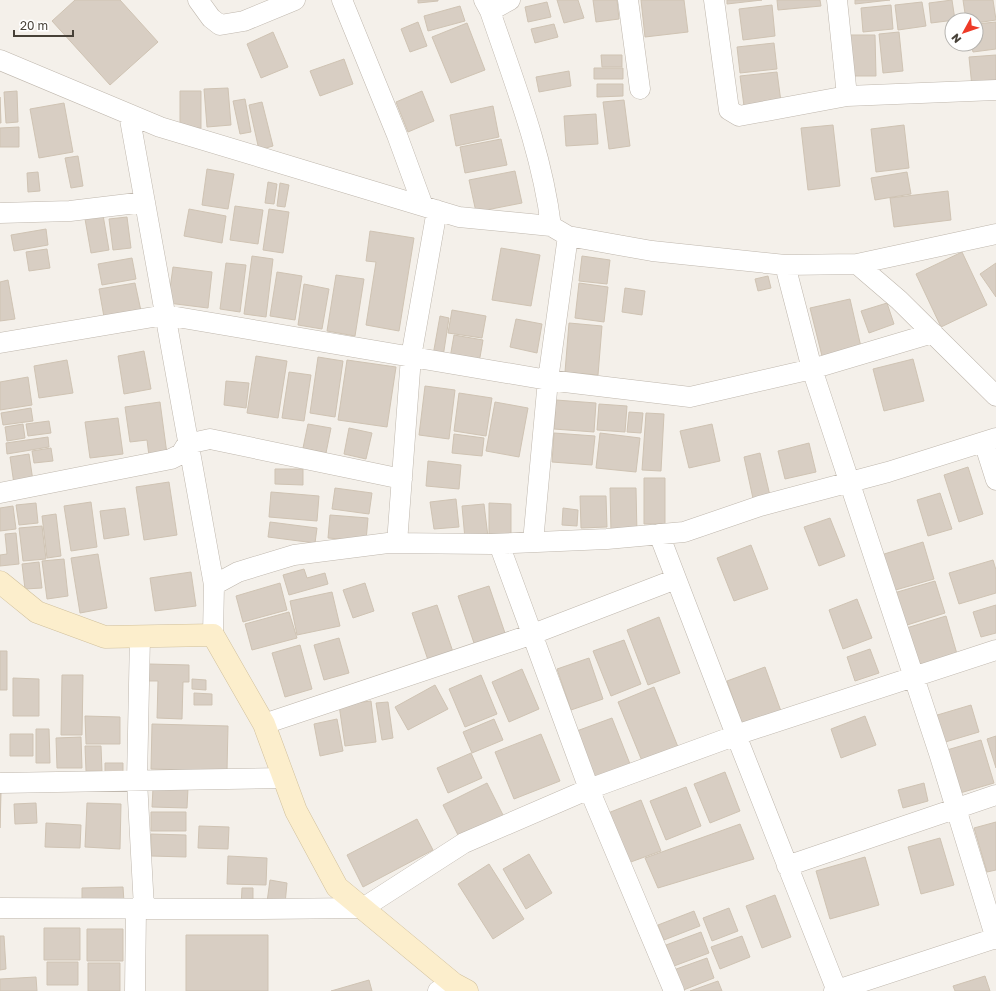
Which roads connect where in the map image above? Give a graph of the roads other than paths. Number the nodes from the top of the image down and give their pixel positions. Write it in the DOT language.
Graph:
graph roads {
  1 [pos="198,0"];
  2 [pos="295,0"];
  3 [pos="342,0"];
  4 [pos="510,0"];
  5 [pos="628,0"];
  6 [pos="714,0"];
  7 [pos="837,0"];
  8 [pos="487,6"];
  9 [pos="0,60"];
  10 [pos="640,89"];
  11 [pos="996,90"];
  12 [pos="847,96"];
  13 [pos="129,114"];
  14 [pos="145,202"];
  15 [pos="430,208"];
  16 [pos="0,213"];
  17 [pos="551,226"];
  18 [pos="996,234"];
  19 [pos="568,236"];
  20 [pos="857,264"];
  21 [pos="785,265"];
  22 [pos="165,315"];
  23 [pos="933,332"];
  24 [pos="0,343"];
  25 [pos="411,356"];
  26 [pos="812,369"];
  27 [pos="548,380"];
  28 [pos="996,396"];
  29 [pos="990,440"];
  30 [pos="187,444"];
  31 [pos="402,479"];
  32 [pos="996,480"];
  33 [pos="849,482"];
  34 [pos="0,493"];
  35 [pos="659,534"];
  36 [pos="533,542"];
  37 [pos="397,543"];
  38 [pos="499,544"];
  39 [pos="676,579"];
  40 [pos="0,582"];
  41 [pos="214,585"];
  42 [pos="533,634"];
  43 [pos="213,635"];
  44 [pos="140,636"];
  45 [pos="996,650"];
  46 [pos="914,676"];
  47 [pos="264,724"];
  48 [pos="736,735"];
  49 [pos="284,778"];
  50 [pos="137,781"];
  51 [pos="0,783"];
  52 [pos="590,789"];
  53 [pos="996,795"];
  54 [pos="956,809"];
  55 [pos="788,866"];
  56 [pos="0,908"];
  57 [pos="144,908"];
  58 [pos="363,908"];
  59 [pos="996,938"];
  60 [pos="453,989"];
  61 [pos="134,991"];
  62 [pos="674,991"];
  63 [pos="836,991"];
  1 -- 2 [label="street"];
  3 -- 15 [label="street"];
  4 -- 8 [label="street"];
  5 -- 10 [label="street"];
  6 -- 12 [label="street"];
  7 -- 12 [label="street"];
  8 -- 17 [label="street"];
  9 -- 13 [label="street"];
  11 -- 12 [label="street"];
  13 -- 14 [label="street"];
  13 -- 15 [label="street"];
  14 -- 16 [label="street"];
  14 -- 22 [label="street"];
  15 -- 17 [label="street"];
  15 -- 25 [label="street"];
  17 -- 19 [label="street"];
  18 -- 20 [label="street"];
  19 -- 21 [label="street"];
  19 -- 27 [label="street"];
  20 -- 21 [label="street"];
  20 -- 23 [label="street"];
  21 -- 26 [label="street"];
  22 -- 24 [label="street"];
  22 -- 25 [label="street"];
  22 -- 30 [label="street"];
  23 -- 26 [label="street"];
  23 -- 28 [label="street"];
  25 -- 27 [label="street"];
  25 -- 31 [label="street"];
  26 -- 27 [label="street"];
  26 -- 33 [label="street"];
  27 -- 36 [label="street"];
  29 -- 32 [label="street"];
  29 -- 33 [label="street"];
  30 -- 31 [label="street"];
  30 -- 34 [label="street"];
  30 -- 41 [label="street"];
  31 -- 37 [label="street"];
  33 -- 35 [label="street"];
  33 -- 46 [label="street"];
  35 -- 36 [label="street"];
  35 -- 39 [label="street"];
  36 -- 38 [label="street"];
  37 -- 38 [label="street"];
  37 -- 41 [label="street"];
  38 -- 42 [label="street"];
  39 -- 42 [label="street"];
  39 -- 48 [label="street"];
  40 -- 44 [label="street"];
  41 -- 43 [label="street"];
  42 -- 47 [label="street"];
  42 -- 52 [label="street"];
  43 -- 44 [label="street"];
  43 -- 47 [label="street"];
  44 -- 50 [label="street"];
  45 -- 46 [label="street"];
  46 -- 48 [label="street"];
  46 -- 54 [label="street"];
  47 -- 49 [label="street"];
  48 -- 52 [label="street"];
  48 -- 55 [label="street"];
  49 -- 50 [label="street"];
  49 -- 58 [label="street"];
  50 -- 51 [label="street"];
  50 -- 57 [label="street"];
  52 -- 58 [label="street"];
  52 -- 62 [label="street"];
  53 -- 54 [label="street"];
  54 -- 55 [label="street"];
  54 -- 59 [label="street"];
  55 -- 63 [label="street"];
  56 -- 57 [label="street"];
  57 -- 58 [label="street"];
  57 -- 61 [label="street"];
  58 -- 60 [label="street"];
  59 -- 63 [label="street"];
}
